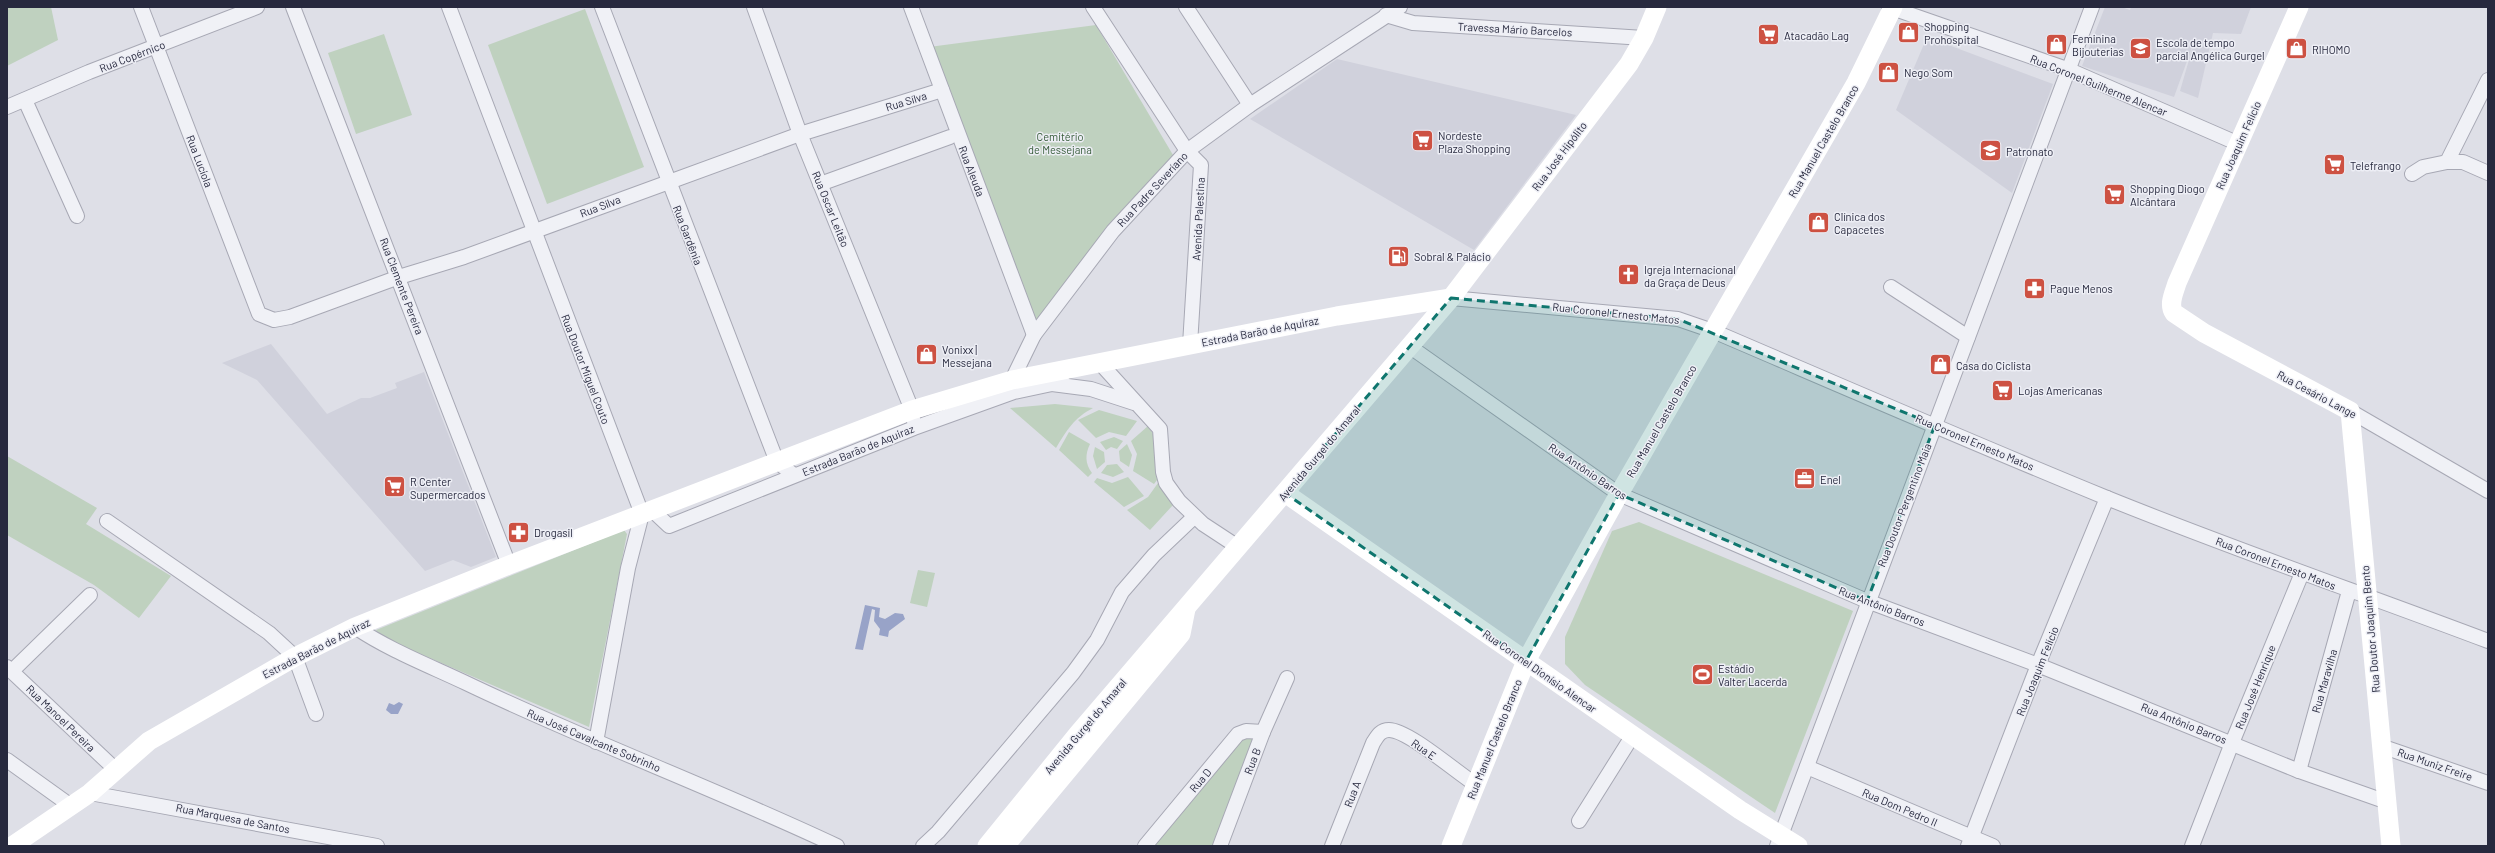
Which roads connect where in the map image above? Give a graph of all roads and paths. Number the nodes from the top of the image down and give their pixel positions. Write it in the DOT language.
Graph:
graph roads {
  1 [pos="141,7"];
  2 [pos="257,7"];
  3 [pos="293,7"];
  4 [pos="449,7"];
  5 [pos="602,7"];
  6 [pos="754,7"];
  7 [pos="911,7"];
  8 [pos="1093,7"];
  9 [pos="1186,7"];
  10 [pos="1400,7"];
  11 [pos="1657,7"];
  12 [pos="1892,7"];
  13 [pos="2092,7"];
  14 [pos="2299,7"];
  15 [pos="1386,16"];
  16 [pos="1644,38"];
  17 [pos="156,46"];
  18 [pos="2067,69"];
  19 [pos="2488,80"];
  20 [pos="942,90"];
  21 [pos="25,100"];
  22 [pos="1250,105"];
  23 [pos="7,107"];
  24 [pos="800,134"];
  25 [pos="950,137"];
  26 [pos="2239,144"];
  27 [pos="1187,151"];
  28 [pos="2448,162"];
  29 [pos="2488,173"];
  30 [pos="2412,174"];
  31 [pos="667,180"];
  32 [pos="820,184"];
  33 [pos="77,216"];
  34 [pos="533,231"];
  35 [pos="399,277"];
  36 [pos="2177,283"];
  37 [pos="1892,287"];
  38 [pos="1451,298"];
  39 [pos="259,314"];
  40 [pos="1713,331"];
  41 [pos="1034,336"];
  42 [pos="1968,337"];
  43 [pos="1190,345"];
  44 [pos="1409,346"];
  45 [pos="1100,364"];
  46 [pos="1069,369"];
  47 [pos="1012,380"];
  48 [pos="1052,384"];
  49 [pos="986,395"];
  50 [pos="1134,403"];
  51 [pos="2350,411"];
  52 [pos="913,419"];
  53 [pos="1935,425"];
  54 [pos="829,442"];
  55 [pos="850,453"];
  56 [pos="777,462"];
  57 [pos="794,475"];
  58 [pos="2488,491"];
  59 [pos="1285,493"];
  60 [pos="1619,494"];
  61 [pos="2107,498"];
  62 [pos="647,512"];
  63 [pos="1194,517"];
  64 [pos="107,520"];
  65 [pos="1238,548"];
  66 [pos="509,565"];
  67 [pos="2302,573"];
  68 [pos="2358,593"];
  69 [pos="90,595"];
  70 [pos="1867,601"];
  71 [pos="1187,608"];
  72 [pos="355,628"];
  73 [pos="2488,641"];
  74 [pos="295,657"];
  75 [pos="1526,661"];
  76 [pos="2038,665"];
  77 [pos="9,669"];
  78 [pos="1287,678"];
  79 [pos="316,714"];
  80 [pos="1263,732"];
  81 [pos="1633,735"];
  82 [pos="596,742"];
  83 [pos="2232,742"];
  84 [pos="1373,743"];
  85 [pos="2381,746"];
  86 [pos="7,760"];
  87 [pos="1807,767"];
  88 [pos="115,769"];
  89 [pos="2299,771"];
  90 [pos="2488,783"];
  91 [pos="1475,784"];
  92 [pos="90,793"];
  93 [pos="2387,802"];
  94 [pos="71,806"];
  95 [pos="1579,821"];
  96 [pos="1779,840"];
  97 [pos="1970,842"];
  98 [pos="12,846"];
  99 [pos="377,846"];
  100 [pos="837,846"];
  101 [pos="922,846"];
  102 [pos="987,846"];
  103 [pos="1005,846"];
  104 [pos="1145,846"];
  105 [pos="1220,846"];
  106 [pos="1332,846"];
  107 [pos="1451,846"];
  108 [pos="1798,846"];
  109 [pos="1993,846"];
  110 [pos="2192,846"];
  111 [pos="2391,846"];
  1 -- 17 [label="street, Rua Lucíola"];
  2 -- 17 [label="street, Rua Copérnico"];
  3 -- 35 [label="street, Rua Clemente Pereira"];
  4 -- 34 [label="street, Rua Doutor Miguel Couto"];
  5 -- 31 [label="street, Rua Gardênia"];
  6 -- 24 [label="street, Rua Oscar Leitão"];
  7 -- 20 [label="street, Rua Aleuda"];
  8 -- 27 [label="street, Avenida Palestina"];
  9 -- 22 [label="street"];
  10 -- 15 [label="street, Rua Padre Severíano"];
  11 -- 16 [label="street, Rua José Hipólito"];
  12 -- 18 [label="street, Rua Coronel Guilherme Alencar"];
  12 -- 40 [label="street, Rua Manuel Castelo Branco"];
  13 -- 18 [label="street, Rua Doutor Pergentino Maia"];
  14 -- 26 [label="street, Rua Joaquim Felício"];
  15 -- 16 [label="street, Travessa Mário Barcelos"];
  15 -- 22 [label="street, Rua Padre Severíano"];
  16 -- 38 [label="street, Rua José Hipólito"];
  17 -- 21 [label="street, Rua Copérnico"];
  17 -- 39 [label="street, Rua Lucíola"];
  18 -- 26 [label="street, Rua Coronel Guilherme Alencar"];
  18 -- 42 [label="street, Rua Doutor Pergentino Maia"];
  19 -- 28 [label="street"];
  20 -- 24 [label="street, Rua Sílva"];
  20 -- 41 [label="street, Rua Aleuda"];
  21 -- 23 [label="street, Rua Copérnico"];
  21 -- 33 [label="street"];
  22 -- 27 [label="street, Rua Padre Severíano"];
  24 -- 31 [label="street, Rua Sílva"];
  24 -- 32 [label="street, Rua Oscar Leitão"];
  25 -- 32 [label="street"];
  26 -- 36 [label="street, Rua Joaquim Felício"];
  27 -- 41 [label="street, Rua Padre Severíano"];
  27 -- 43 [label="street, Avenida Palestina"];
  28 -- 29 [label="street"];
  28 -- 30 [label="street"];
  31 -- 34 [label="street, Rua Sílva"];
  31 -- 56 [label="street, Rua Gardênia"];
  32 -- 52 [label="street, Rua Oscar Leitão"];
  34 -- 35 [label="street, Rua Sílva"];
  34 -- 62 [label="street, Rua Doutor Miguel Couto"];
  35 -- 39 [label="street, Rua Sílva"];
  35 -- 66 [label="street, Rua Clemente Pereira"];
  36 -- 51 [label="street, Rua Cesário Lange"];
  37 -- 42 [label="street"];
  38 -- 40 [label="street, Rua Coronel Ernesto Matos"];
  38 -- 43 [label="street, Estrada Barão de Aquiraz"];
  38 -- 44 [label="street, Avenida Gurgel do Amaral"];
  40 -- 53 [label="street, Rua Coronel Ernesto Matos"];
  40 -- 60 [label="street, Rua Manuel Castelo Branco"];
  41 -- 47 [label="street, Rua Padre Severíano"];
  42 -- 53 [label="street, Rua Doutor Pergentino Maia"];
  43 -- 45 [label="street, Estrada Barão de Aquiraz"];
  44 -- 59 [label="street, Avenida Gurgel do Amaral"];
  44 -- 60 [label="street, Rua Antônio Barros"];
  45 -- 46 [label="street, Estrada Barão de Aquiraz"];
  45 -- 50 [label="street"];
  46 -- 47 [label="street, Estrada Barão de Aquiraz"];
  46 -- 48 [label="street, Estrada Barão de Aquiraz"];
  47 -- 49 [label="street, Estrada Barão de Aquiraz"];
  48 -- 49 [label="street, Estrada Barão de Aquiraz"];
  48 -- 50 [label="street"];
  49 -- 52 [label="street, Estrada Barão de Aquiraz"];
  50 -- 63 [label="street"];
  51 -- 58 [label="street, Rua Cesário Lange"];
  51 -- 68 [label="street, Rua Doutor Joaquim Bento"];
  52 -- 54 [label="street, Estrada Barão de Aquiraz"];
  52 -- 55 [label="street, Estrada Barão de Aquiraz"];
  53 -- 61 [label="street, Rua Coronel Ernesto Matos"];
  53 -- 70 [label="street, Rua Doutor Pergentino Maia"];
  54 -- 55 [label="street"];
  54 -- 56 [label="street, Estrada Barão de Aquiraz"];
  55 -- 57 [label="street, Estrada Barão de Aquiraz"];
  56 -- 57 [label="street"];
  56 -- 62 [label="street, Estrada Barão de Aquiraz"];
  57 -- 62 [label="street, Estrada Barão de Aquiraz"];
  59 -- 65 [label="street, Avenida Gurgel do Amaral"];
  59 -- 75 [label="street, Rua Coronel Dionísio Alencar"];
  60 -- 70 [label="street, Rua Antônio Barros"];
  60 -- 75 [label="street, Rua Manuel Castelo Branco"];
  61 -- 67 [label="street, Rua Coronel Ernesto Matos"];
  61 -- 76 [label="street, Rua Joaquim Felício"];
  62 -- 66 [label="street, Estrada Barão de Aquiraz"];
  62 -- 82 [label="street"];
  63 -- 65 [label="street"];
  63 -- 101 [label="street"];
  64 -- 74 [label="street"];
  65 -- 71 [label="street, Avenida Gurgel do Amaral"];
  66 -- 72 [label="street, Estrada Barão de Aquiraz"];
  67 -- 68 [label="street, Rua Coronel Ernesto Matos"];
  67 -- 83 [label="street, Rua José Henrique"];
  68 -- 73 [label="street, Rua Coronel Ernesto Matos"];
  68 -- 85 [label="street, Rua Doutor Joaquim Bento"];
  68 -- 89 [label="street, Rua Maravilha"];
  69 -- 77 [label="street"];
  70 -- 76 [label="street, Rua Antônio Barros"];
  70 -- 87 [label="street, Rua Doutor Pergentino Maia"];
  71 -- 102 [label="street, Avenida Gurgel do Amaral"];
  71 -- 103 [label="street, Avenida Gurgel do Amaral"];
  72 -- 74 [label="street, Estrada Barão de Aquiraz"];
  72 -- 82 [label="street, Rua José Cavalcante Sobrinho"];
  74 -- 79 [label="street"];
  74 -- 88 [label="street, Estrada Barão de Aquiraz"];
  75 -- 81 [label="street, Rua Coronel Dionísio Alencar"];
  75 -- 91 [label="street, Rua Manuel Castelo Branco"];
  76 -- 83 [label="street, Rua Antônio Barros"];
  76 -- 97 [label="street, Rua Joaquim Felício"];
  77 -- 88 [label="street, Rua Manoel Pereira"];
  78 -- 80 [label="street, Rua B"];
  80 -- 104 [label="street, Rua D"];
  80 -- 105 [label="street, Rua B"];
  81 -- 95 [label="street"];
  81 -- 96 [label="street, Rua Coronel Dionísio Alencar"];
  82 -- 100 [label="street, Rua José Cavalcante Sobrinho"];
  83 -- 89 [label="street, Rua Antônio Barros"];
  83 -- 110 [label="street, Rua José Henrique"];
  84 -- 91 [label="street, Rua E"];
  84 -- 106 [label="street, Rua A"];
  85 -- 90 [label="street, Rua Muniz Freire"];
  85 -- 93 [label="street, Rua Doutor Joaquim Bento"];
  86 -- 94 [label="street"];
  87 -- 96 [label="street, Rua Doutor Pergentino Maia"];
  87 -- 97 [label="street, Rua Dom Pedro II"];
  88 -- 92 [label="street, Estrada Barão de Aquiraz"];
  89 -- 93 [label="street, Rua Antônio Barros"];
  91 -- 107 [label="street, Rua Manuel Castelo Branco"];
  92 -- 94 [label="street, Estrada Barão de Aquiraz"];
  92 -- 99 [label="street, Rua Marquesa de Santos"];
  93 -- 111 [label="street, Rua Doutor Joaquim Bento"];
  94 -- 98 [label="street, Estrada Barão de Aquiraz"];
  96 -- 108 [label="street, Rua Coronel Dionísio Alencar"];
  97 -- 109 [label="street, Rua Dom Pedro II"];
}
